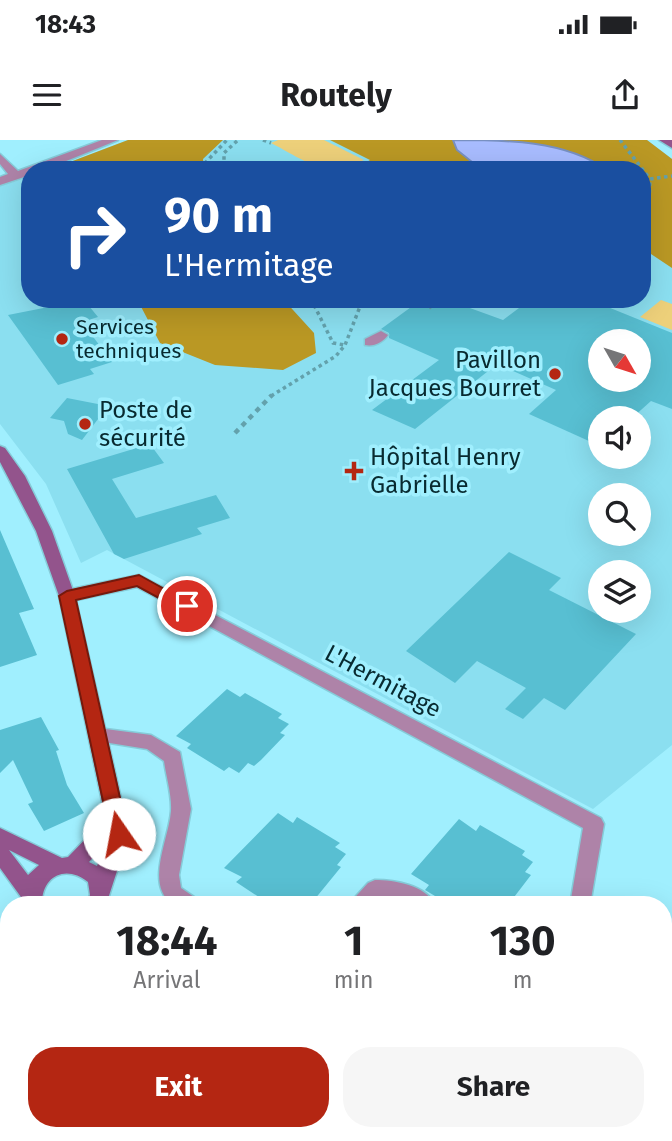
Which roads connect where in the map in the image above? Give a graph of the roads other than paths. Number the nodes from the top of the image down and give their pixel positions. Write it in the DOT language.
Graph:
graph roads {
  1 [pos="112,140"];
  2 [pos="665,140"];
  3 [pos="672,145"];
  4 [pos="0,157"];
  5 [pos="56,161"];
  6 [pos="21,174"];
  7 [pos="16,176"];
  8 [pos="0,181"];
  9 [pos="0,451"];
  10 [pos="67,596"];
  11 [pos="98,735"];
  12 [pos="113,804"];
  13 [pos="0,836"];
  14 [pos="0,853"];
  15 [pos="67,865"];
  16 [pos="29,896"];
  17 [pos="32,896"];
  18 [pos="98,896"];
  19 [pos="177,896"];
  20 [pos="367,896"];
  21 [pos="409,896"];
  22 [pos="582,896"];
  1 -- 5 [label="street"];
  2 -- 3 [label="street"];
  4 -- 7 [label="street"];
  6 -- 7 [label="street"];
  7 -- 8 [label="street"];
  9 -- 10 [label="street"];
  10 -- 11 [label="street"];
  10 -- 22 [label="street, L'Hermitage"];
  11 -- 12 [label="street"];
  11 -- 19 [label="street"];
  12 -- 15 [label="street"];
  12 -- 18 [label="street"];
  13 -- 15 [label="street"];
  14 -- 16 [label="street"];
  15 -- 17 [label="street"];
  15 -- 18 [label="street"];
  20 -- 21 [label="street"];
}
